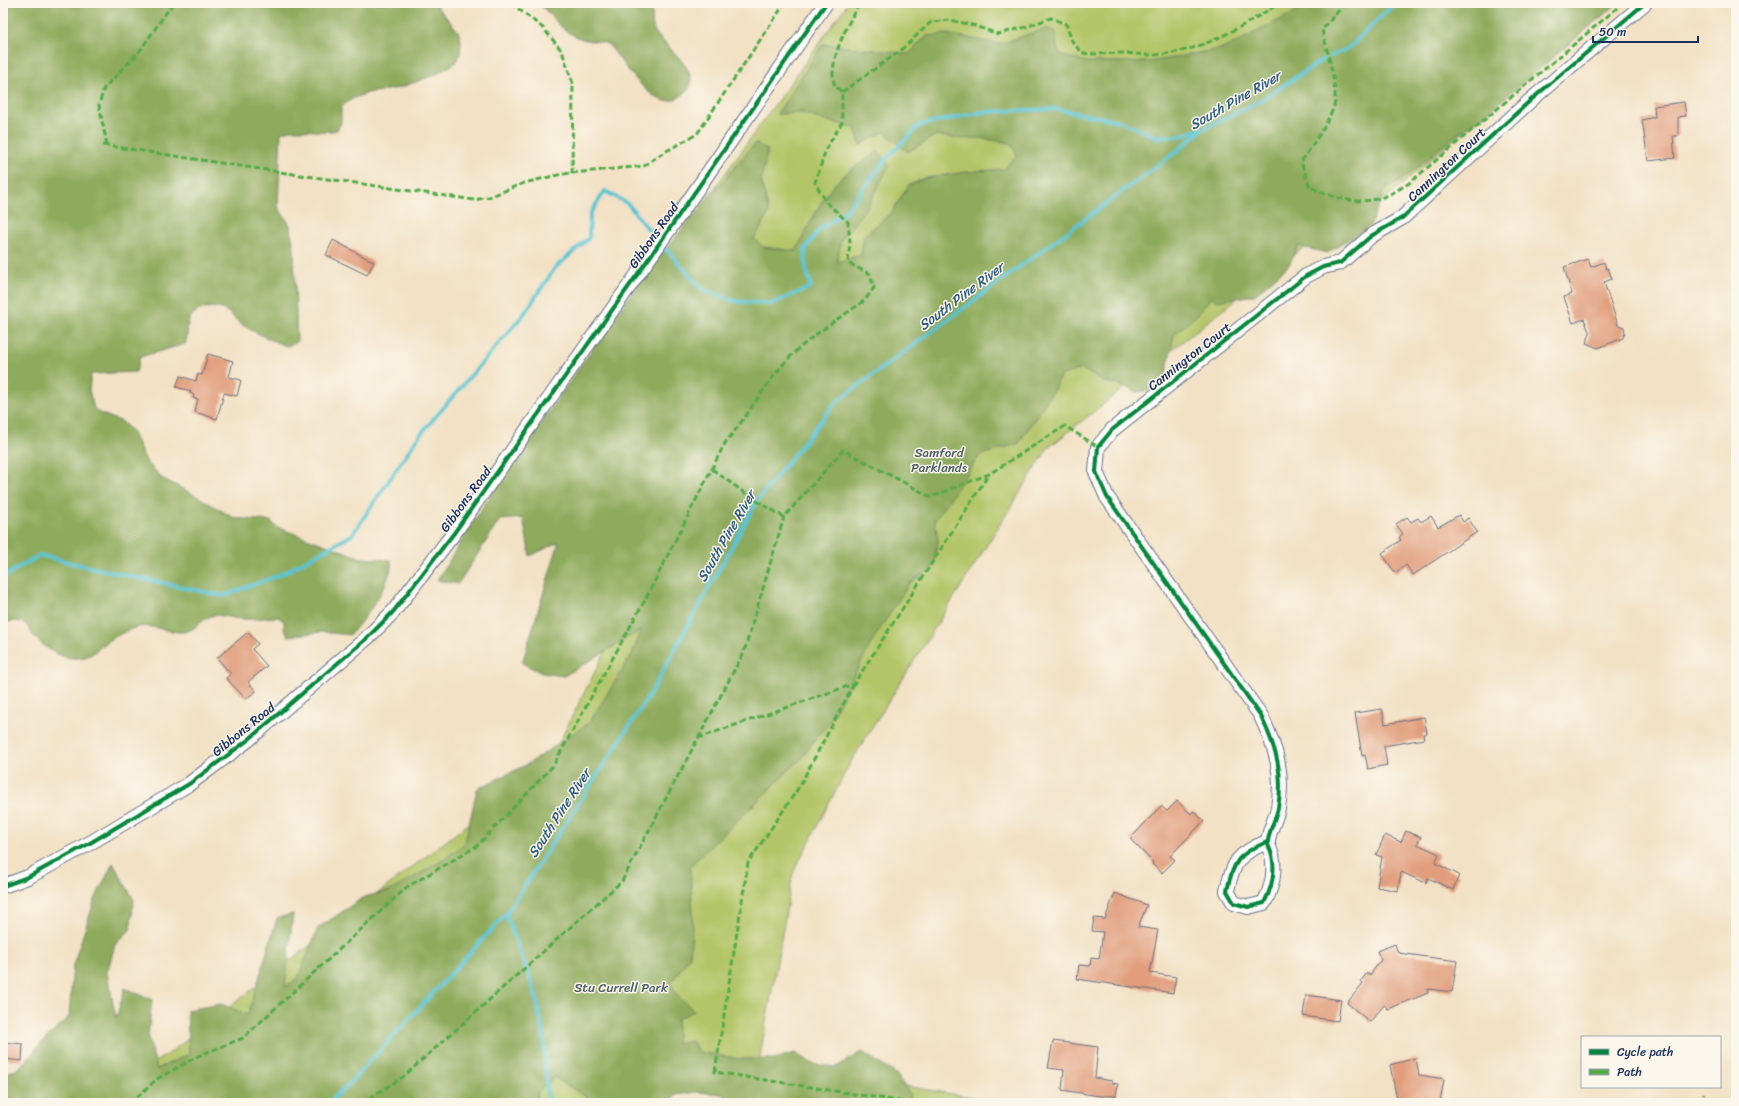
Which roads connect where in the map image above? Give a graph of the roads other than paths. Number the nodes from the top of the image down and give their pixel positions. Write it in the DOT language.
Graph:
graph roads {
  1 [pos="826,3"];
  2 [pos="1645,3"];
  3 [pos="1267,842"];
  4 [pos="3,886"];
  1 -- 4 [label="street, Gibbons Road"];
  2 -- 3 [label="street, Cannington Court"];
  3 -- 3 [label="street"];
}
